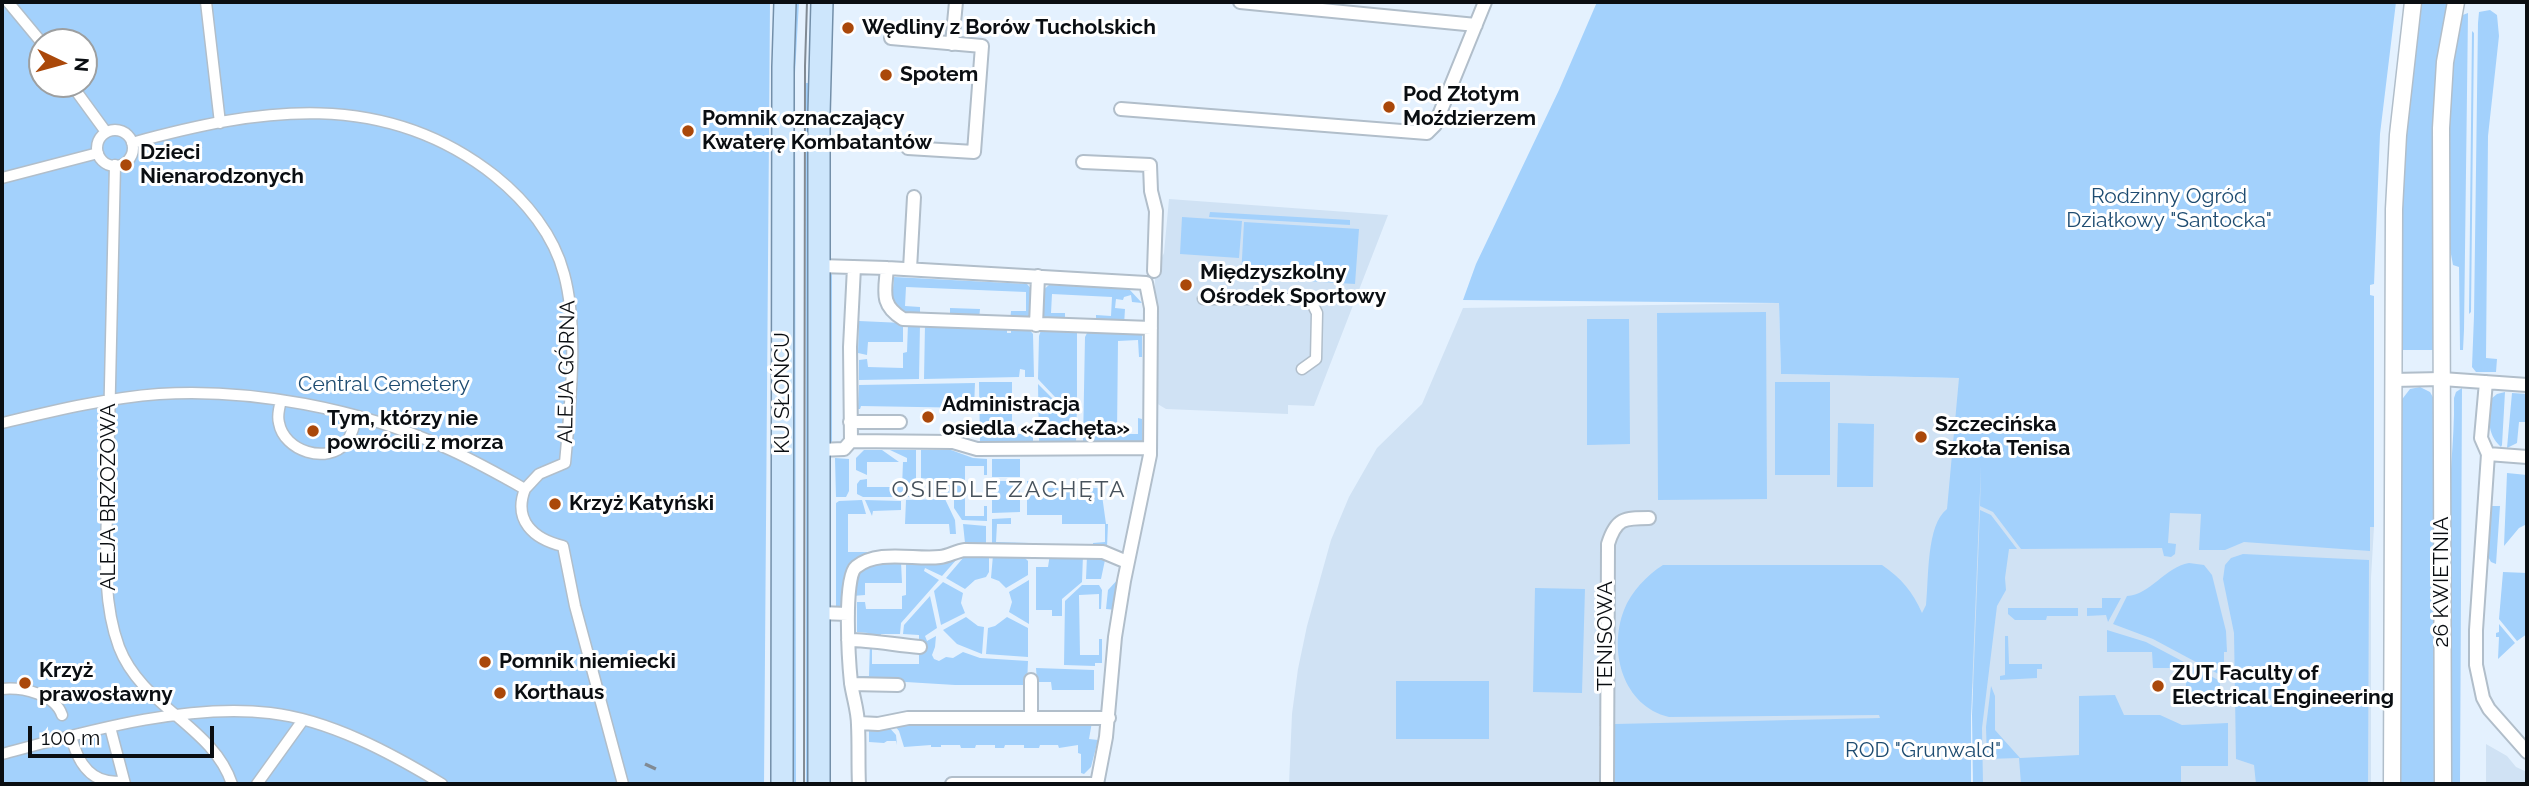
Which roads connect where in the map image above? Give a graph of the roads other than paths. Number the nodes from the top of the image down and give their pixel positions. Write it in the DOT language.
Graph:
graph roads {
  1 [pos="8,2"];
  2 [pos="206,2"];
  3 [pos="785,2"];
  4 [pos="822,2"];
  5 [pos="956,2"];
  6 [pos="1240,2"];
  7 [pos="1485,2"];
  8 [pos="2413,2"];
  9 [pos="2455,2"];
  10 [pos="1476,25"];
  11 [pos="30,28"];
  12 [pos="891,38"];
  13 [pos="952,44"];
  14 [pos="81,98"];
  15 [pos="1121,109"];
  16 [pos="220,123"];
  17 [pos="106,132"];
  18 [pos="132,143"];
  19 [pos="908,148"];
  20 [pos="98,153"];
  21 [pos="1083,162"];
  22 [pos="115,165"];
  23 [pos="2,178"];
  24 [pos="914,197"];
  25 [pos="819,266"];
  26 [pos="854,267"];
  27 [pos="887,268"];
  28 [pos="910,269"];
  29 [pos="1038,276"];
  30 [pos="1150,277"];
  31 [pos="1203,299"];
  32 [pos="1036,325"];
  33 [pos="1151,328"];
  34 [pos="1302,369"];
  35 [pos="2442,379"];
  36 [pos="2392,380"];
  37 [pos="2486,383"];
  38 [pos="2527,385"];
  39 [pos="109,400"];
  40 [pos="281,401"];
  41 [pos="356,417"];
  42 [pos="850,422"];
  43 [pos="900,422"];
  44 [pos="2,423"];
  45 [pos="850,441"];
  46 [pos="1150,448"];
  47 [pos="819,450"];
  48 [pos="2488,454"];
  49 [pos="2527,457"];
  50 [pos="525,489"];
  51 [pos="1649,518"];
  52 [pos="1127,562"];
  53 [pos="819,613"];
  54 [pos="848,614"];
  55 [pos="848,640"];
  56 [pos="919,647"];
  57 [pos="851,684"];
  58 [pos="898,685"];
  59 [pos="1016,686"];
  60 [pos="2,689"];
  61 [pos="62,715"];
  62 [pos="175,717"];
  63 [pos="1031,717"];
  64 [pos="1109,718"];
  65 [pos="303,720"];
  66 [pos="859,723"];
  67 [pos="110,727"];
  68 [pos="68,733"];
  69 [pos="2,752"];
  70 [pos="2527,752"];
  71 [pos="125,782"];
  72 [pos="232,784"];
  73 [pos="257,784"];
  74 [pos="442,784"];
  75 [pos="623,784"];
  76 [pos="782,784"];
  77 [pos="819,784"];
  78 [pos="859,784"];
  79 [pos="952,784"];
  80 [pos="1607,784"];
  81 [pos="2392,784"];
  82 [pos="2443,784"];
  1 -- 11 [label="street"];
  2 -- 16 [label="street"];
  3 -- 76 [label="main road, KU SŁOŃCU"];
  4 -- 25 [label="main road, KU SŁOŃCU"];
  5 -- 13 [label="street"];
  6 -- 10 [label="street"];
  7 -- 10 [label="street"];
  8 -- 36 [label="street"];
  9 -- 35 [label="street, 26 KWIETNIA"];
  10 -- 15 [label="street"];
  12 -- 13 [label="street"];
  13 -- 19 [label="street"];
  14 -- 17 [label="street"];
  16 -- 18 [label="street, ALEJA GÓRNA"];
  16 -- 50 [label="street, ALEJA GÓRNA"];
  17 -- 18 [label="street"];
  17 -- 20 [label="street"];
  18 -- 22 [label="street"];
  20 -- 22 [label="street"];
  20 -- 23 [label="street"];
  21 -- 30 [label="street"];
  22 -- 39 [label="street, ALEJA BRZOZOWA"];
  24 -- 28 [label="street"];
  25 -- 26 [label="street"];
  25 -- 47 [label="main road, KU SŁOŃCU"];
  26 -- 27 [label="street"];
  26 -- 42 [label="street"];
  27 -- 28 [label="street"];
  27 -- 32 [label="street"];
  28 -- 29 [label="street"];
  29 -- 30 [label="street"];
  29 -- 32 [label="street"];
  30 -- 33 [label="street"];
  31 -- 34 [label="street"];
  32 -- 33 [label="street"];
  33 -- 46 [label="street"];
  35 -- 36 [label="street"];
  35 -- 37 [label="street"];
  35 -- 82 [label="street, 26 KWIETNIA"];
  36 -- 81 [label="street"];
  37 -- 38 [label="street"];
  37 -- 48 [label="street, 26 KWIETNIA"];
  39 -- 40 [label="street"];
  39 -- 44 [label="street"];
  39 -- 62 [label="street, ALEJA BRZOZOWA"];
  40 -- 41 [label="street"];
  40 -- 41 [label="street"];
  41 -- 50 [label="street"];
  42 -- 43 [label="street"];
  42 -- 45 [label="street"];
  45 -- 46 [label="street"];
  45 -- 47 [label="street"];
  46 -- 52 [label="street"];
  47 -- 53 [label="main road, KU SŁOŃCU"];
  48 -- 49 [label="street"];
  48 -- 70 [label="street, 26 KWIETNIA"];
  50 -- 75 [label="street"];
  51 -- 80 [label="street, TENISOWA"];
  52 -- 54 [label="street"];
  52 -- 64 [label="street"];
  53 -- 54 [label="street"];
  53 -- 77 [label="main road, KU SŁOŃCU"];
  54 -- 55 [label="street"];
  55 -- 56 [label="street"];
  55 -- 57 [label="street"];
  57 -- 58 [label="street"];
  57 -- 66 [label="street"];
  59 -- 63 [label="street"];
  60 -- 61 [label="street"];
  62 -- 65 [label="street"];
  62 -- 67 [label="street"];
  62 -- 72 [label="street, ALEJA BRZOZOWA"];
  63 -- 64 [label="street"];
  63 -- 66 [label="street"];
  64 -- 79 [label="street"];
  65 -- 73 [label="street"];
  65 -- 74 [label="street"];
  66 -- 78 [label="street"];
  67 -- 68 [label="street"];
  67 -- 71 [label="street"];
  68 -- 69 [label="street"];
  68 -- 71 [label="street"];
}
